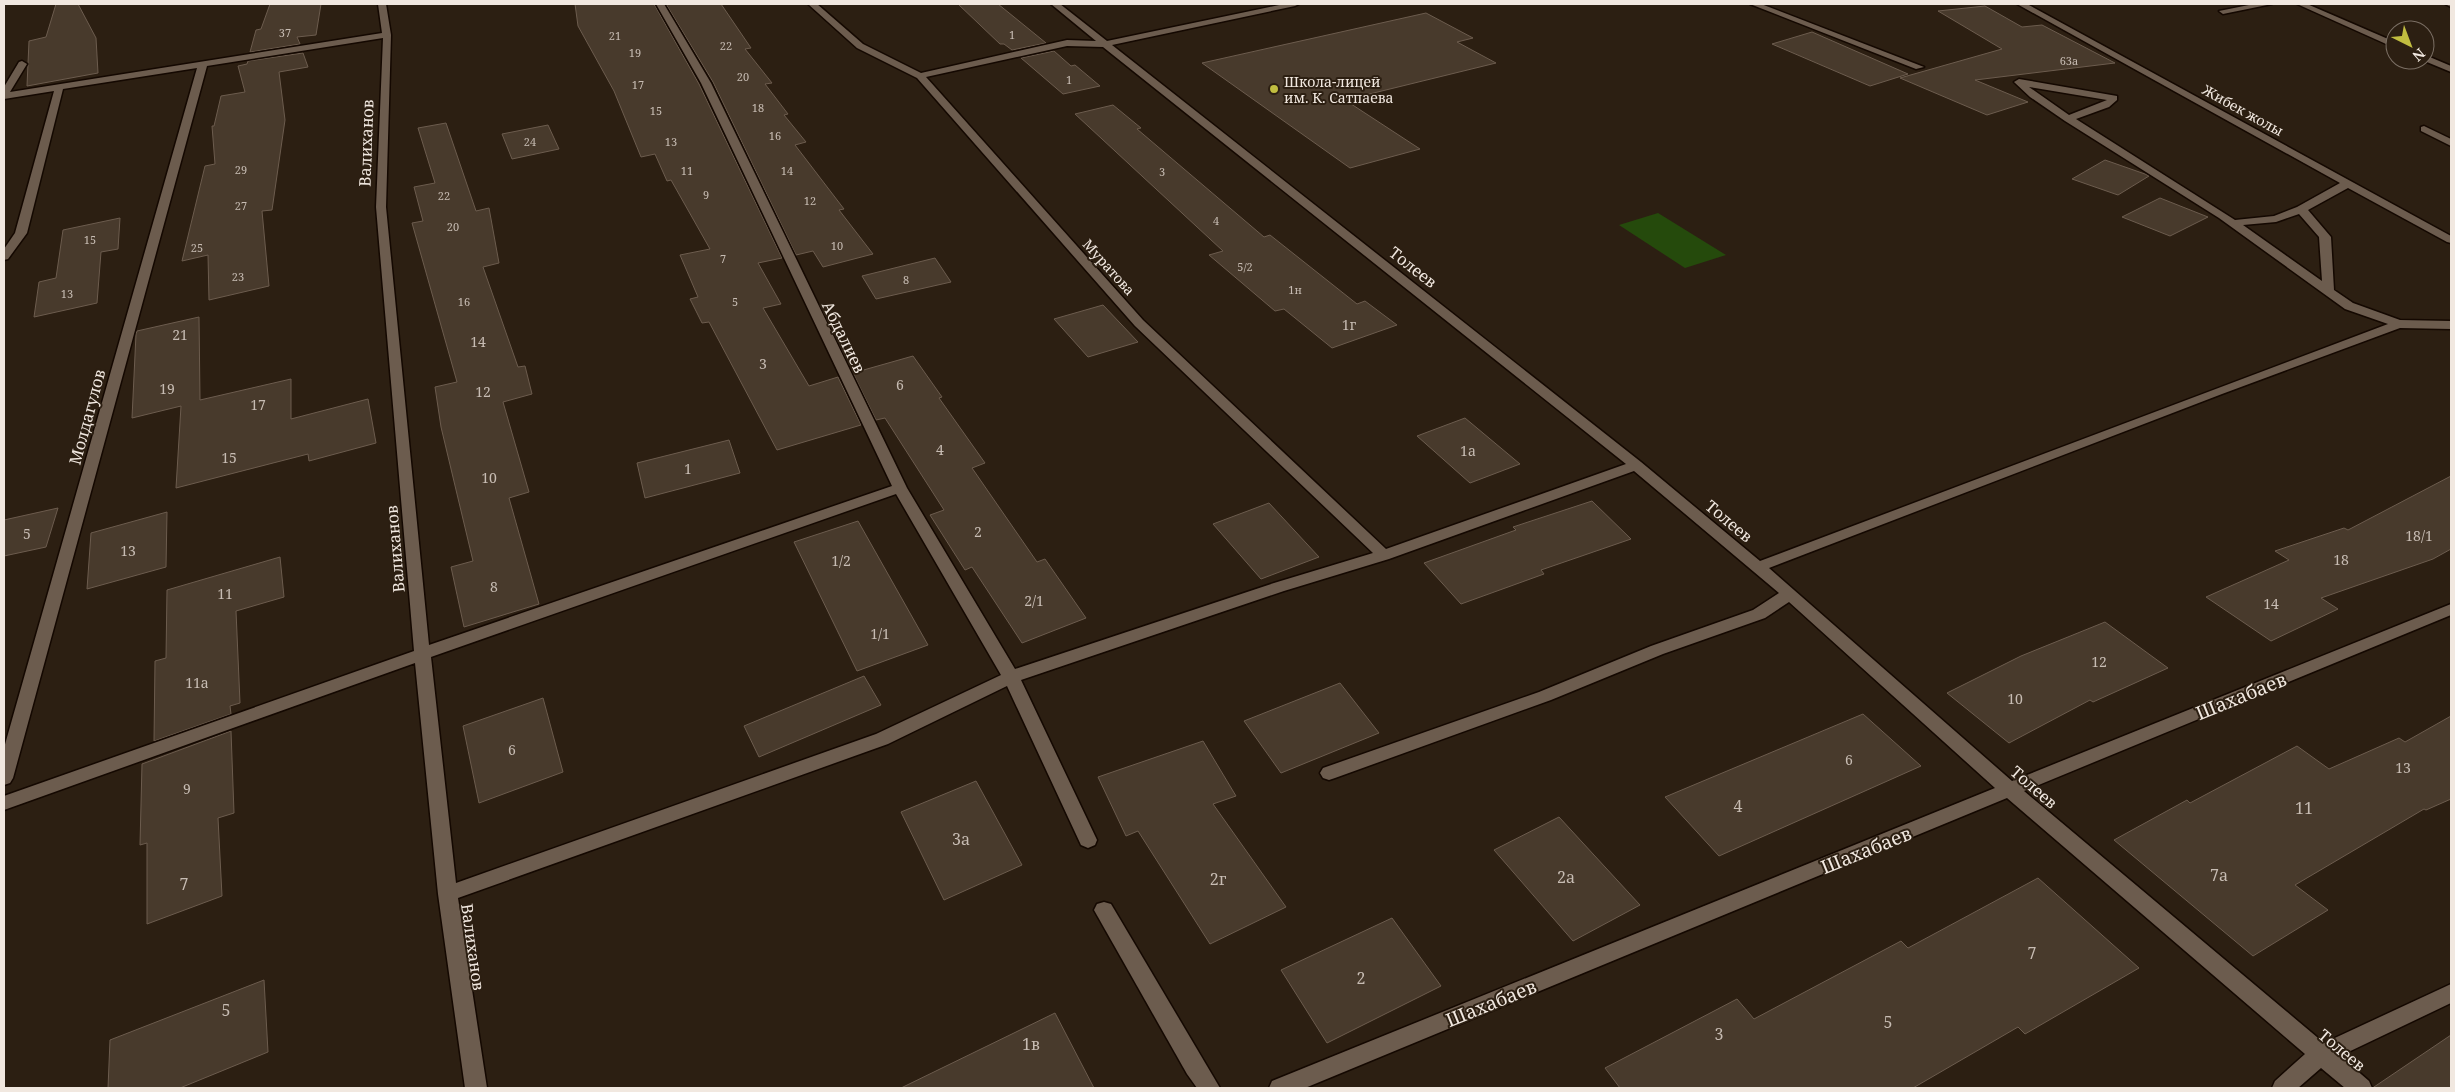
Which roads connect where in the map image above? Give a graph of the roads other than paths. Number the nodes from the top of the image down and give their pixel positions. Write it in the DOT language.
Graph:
graph roads {
  1 [pos="382,4"];
  2 [pos="660,4"];
  3 [pos="812,4"];
  4 [pos="1055,4"];
  5 [pos="1249,4"];
  6 [pos="1295,4"];
  7 [pos="1754,4"];
  8 [pos="2021,4"];
  9 [pos="2268,4"];
  10 [pos="2301,4"];
  11 [pos="1261,11"];
  12 [pos="2223,11"];
  13 [pos="387,35"];
  14 [pos="2385,41"];
  15 [pos="1103,44"];
  16 [pos="2435,62"];
  17 [pos="22,64"];
  18 [pos="203,64"];
  19 [pos="1919,67"];
  20 [pos="2451,69"];
  21 [pos="920,76"];
  22 [pos="59,88"];
  23 [pos="4,95"];
  24 [pos="2068,119"];
  25 [pos="2424,129"];
  26 [pos="2451,144"];
  27 [pos="2348,183"];
  28 [pos="2301,209"];
  29 [pos="2233,223"];
  30 [pos="2451,240"];
  31 [pos="4,257"];
  32 [pos="2328,291"];
  33 [pos="2399,324"];
  34 [pos="2451,325"];
  35 [pos="1636,465"];
  36 [pos="900,488"];
  37 [pos="1384,555"];
  38 [pos="1758,567"];
  39 [pos="1790,594"];
  40 [pos="2451,609"];
  41 [pos="422,654"];
  42 [pos="1011,677"];
  43 [pos="1329,773"];
  44 [pos="4,778"];
  45 [pos="2011,791"];
  46 [pos="4,803"];
  47 [pos="1088,840"];
  48 [pos="448,894"];
  49 [pos="1104,910"];
  50 [pos="2451,992"];
  51 [pos="2320,1055"];
  52 [pos="476,1088"];
  53 [pos="1209,1088"];
  54 [pos="1280,1088"];
  55 [pos="2282,1088"];
  56 [pos="2361,1088"];
  1 -- 13 [label="street, Валиханов"];
  2 -- 36 [label="street, Абдалиев"];
  3 -- 21 [label="street, Муратова"];
  4 -- 15 [label="street, Толеев"];
  5 -- 11 [label="street"];
  6 -- 11 [label="street"];
  7 -- 19 [label="street"];
  8 -- 27 [label="street, Жибек жолы"];
  9 -- 12 [label="street"];
  10 -- 14 [label="street"];
  11 -- 15 [label="street"];
  13 -- 18 [label="street"];
  13 -- 41 [label="street, Валиханов"];
  15 -- 21 [label="street"];
  15 -- 35 [label="street, Толеев"];
  16 -- 20 [label="street"];
  17 -- 23 [label="street"];
  18 -- 22 [label="street"];
  18 -- 44 [label="street, Молдагулов"];
  21 -- 37 [label="street, Муратова"];
  22 -- 23 [label="street"];
  22 -- 31 [label="street"];
  24 -- 24 [label="street"];
  24 -- 29 [label="street"];
  25 -- 26 [label="street"];
  27 -- 28 [label="street"];
  27 -- 30 [label="street, Жибек жолы"];
  28 -- 29 [label="street"];
  28 -- 32 [label="street"];
  29 -- 32 [label="street"];
  32 -- 33 [label="street"];
  33 -- 34 [label="street"];
  33 -- 38 [label="street"];
  35 -- 37 [label="street"];
  35 -- 38 [label="street, Толеев"];
  36 -- 41 [label="street"];
  36 -- 42 [label="street, Абдалиев"];
  37 -- 42 [label="street"];
  38 -- 39 [label="street, Толеев"];
  39 -- 43 [label="street"];
  39 -- 45 [label="street, Толеев"];
  40 -- 45 [label="street, Шахабаев"];
  41 -- 46 [label="street"];
  41 -- 48 [label="street, Валиханов"];
  42 -- 47 [label="street, Абдалиев"];
  42 -- 48 [label="street"];
  45 -- 51 [label="street, Толеев"];
  45 -- 54 [label="street, Шахабаев"];
  48 -- 52 [label="street, Валиханов"];
  49 -- 53 [label="street"];
  50 -- 51 [label="street"];
  51 -- 55 [label="street"];
  51 -- 56 [label="street, Толеев"];
}
